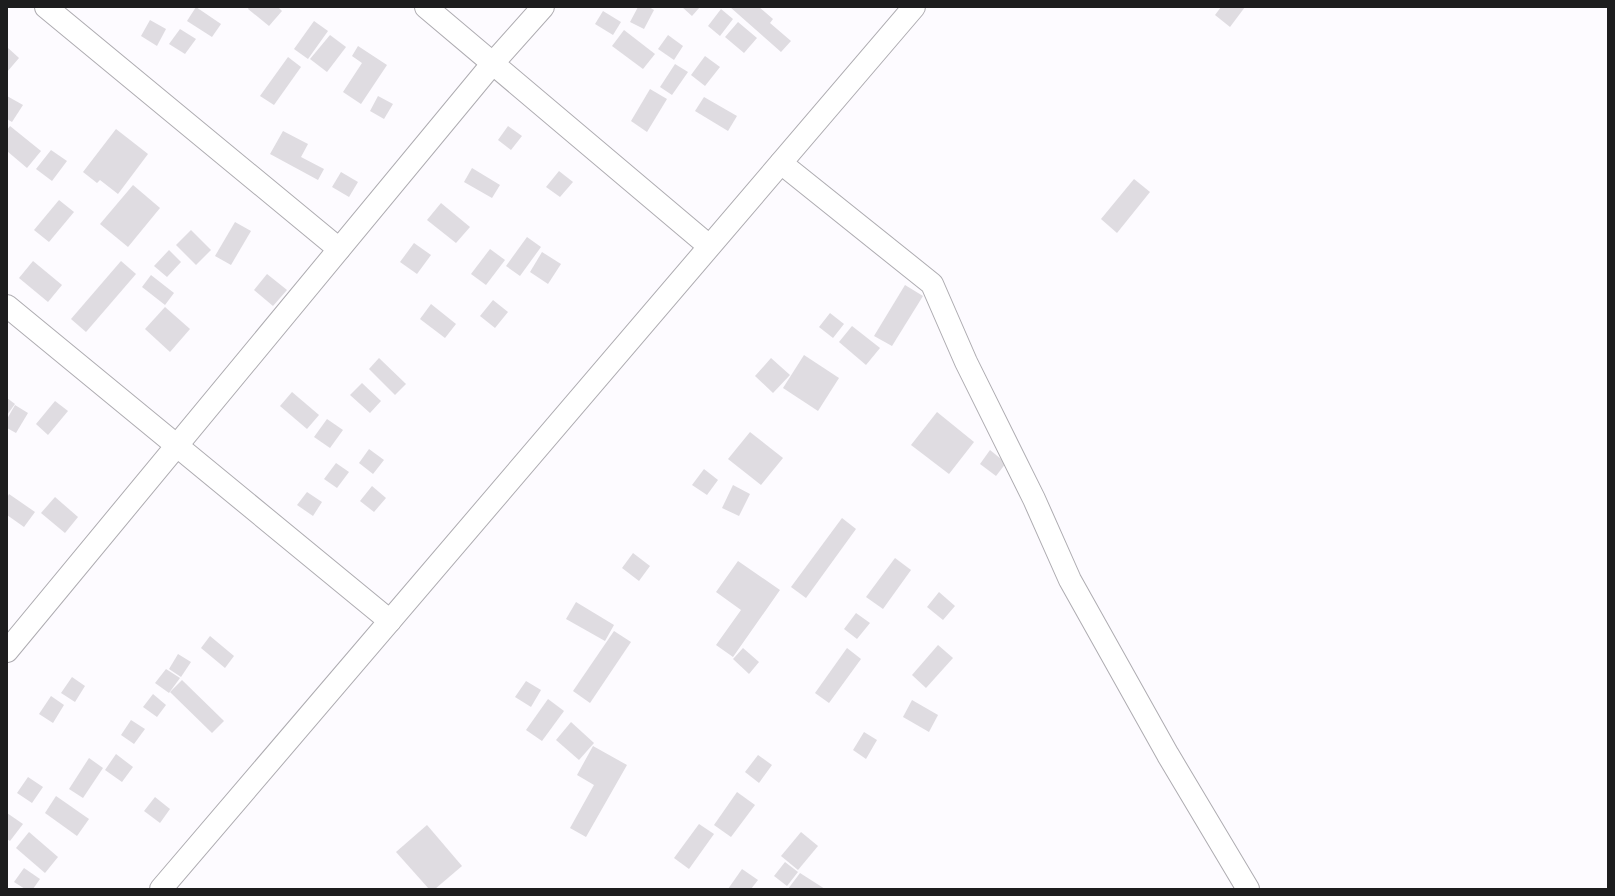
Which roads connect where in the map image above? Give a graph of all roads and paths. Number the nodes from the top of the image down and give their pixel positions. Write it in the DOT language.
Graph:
graph roads {
  1 [pos="46,7"];
  2 [pos="426,7"];
  3 [pos="543,7"];
  4 [pos="914,7"];
  5 [pos="493,63"];
  6 [pos="781,163"];
  7 [pos="710,246"];
  8 [pos="339,249"];
  9 [pos="7,306"];
  10 [pos="177,445"];
  11 [pos="390,621"];
  12 [pos="7,651"];
  13 [pos="161,889"];
  14 [pos="1248,889"];
  1 -- 8 [label="street"];
  2 -- 5 [label="street"];
  3 -- 5 [label="street"];
  4 -- 6 [label="street"];
  5 -- 7 [label="street"];
  5 -- 8 [label="street"];
  6 -- 7 [label="street"];
  6 -- 14 [label="street"];
  7 -- 11 [label="street"];
  8 -- 10 [label="street"];
  9 -- 10 [label="street"];
  10 -- 11 [label="street"];
  10 -- 12 [label="street"];
  11 -- 13 [label="street"];
}
